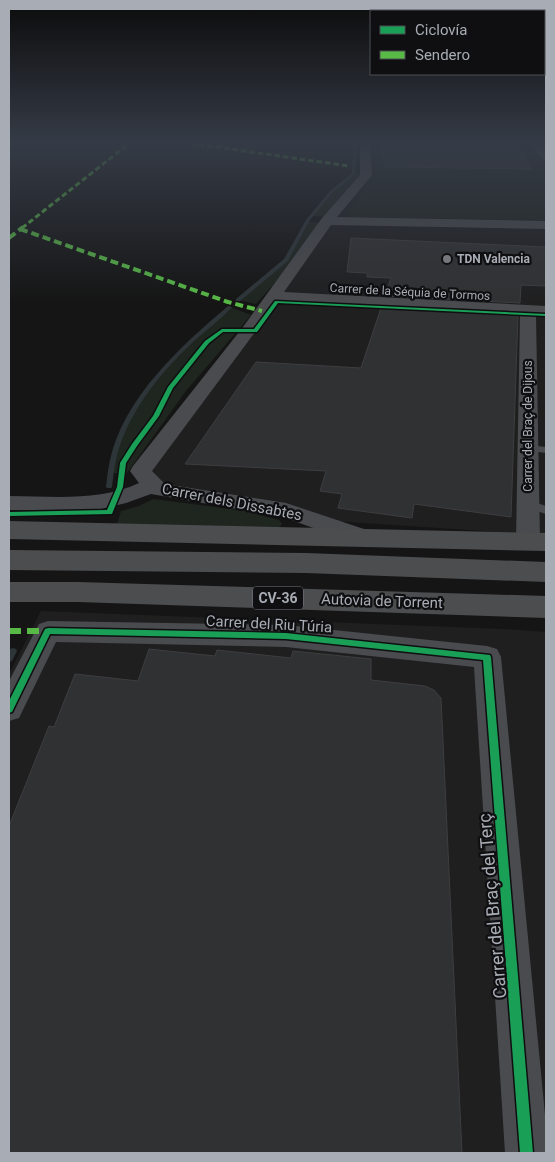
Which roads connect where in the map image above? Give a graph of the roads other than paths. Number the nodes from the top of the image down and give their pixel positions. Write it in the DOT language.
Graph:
graph roads {
  1 [pos="348,196"];
  2 [pos="327,221"];
  3 [pos="546,225"];
  4 [pos="272,296"];
  5 [pos="537,310"];
  6 [pos="537,449"];
  7 [pos="152,485"];
  8 [pos="9,503"];
  9 [pos="537,507"];
  10 [pos="9,530"];
  11 [pos="368,539"];
  12 [pos="537,541"];
  13 [pos="9,560"];
  14 [pos="546,572"];
  15 [pos="9,592"];
  16 [pos="344,600"];
  17 [pos="546,607"];
  18 [pos="546,616"];
  19 [pos="487,656"];
  20 [pos="9,709"];
  21 [pos="527,1153"];
  1 -- 2 [label="street"];
  2 -- 3 [label="street"];
  2 -- 4 [label="street"];
  4 -- 5 [label="street, Carrer de la Séquia de Tormos"];
  4 -- 7 [label="street"];
  5 -- 6 [label="street, Carrer del Braç de Dijous"];
  6 -- 9 [label="street, Carrer del Braç de Dijous"];
  7 -- 8 [label="street"];
  7 -- 11 [label="street, Carrer dels Dissabtes"];
  9 -- 12 [label="street, Carrer del Braç de Dijous"];
  10 -- 11 [label="highway"];
  11 -- 12 [label="highway"];
  13 -- 14 [label="highway"];
  15 -- 16 [label="highway, Autovia de Torrent / CV-36"];
  16 -- 17 [label="highway, Autovia de Torrent / CV-36"];
  16 -- 18 [label="highway"];
  19 -- 20 [label="street, Carrer del Riu Túria"];
  19 -- 21 [label="street, Carrer del Braç del Terç"];
}
